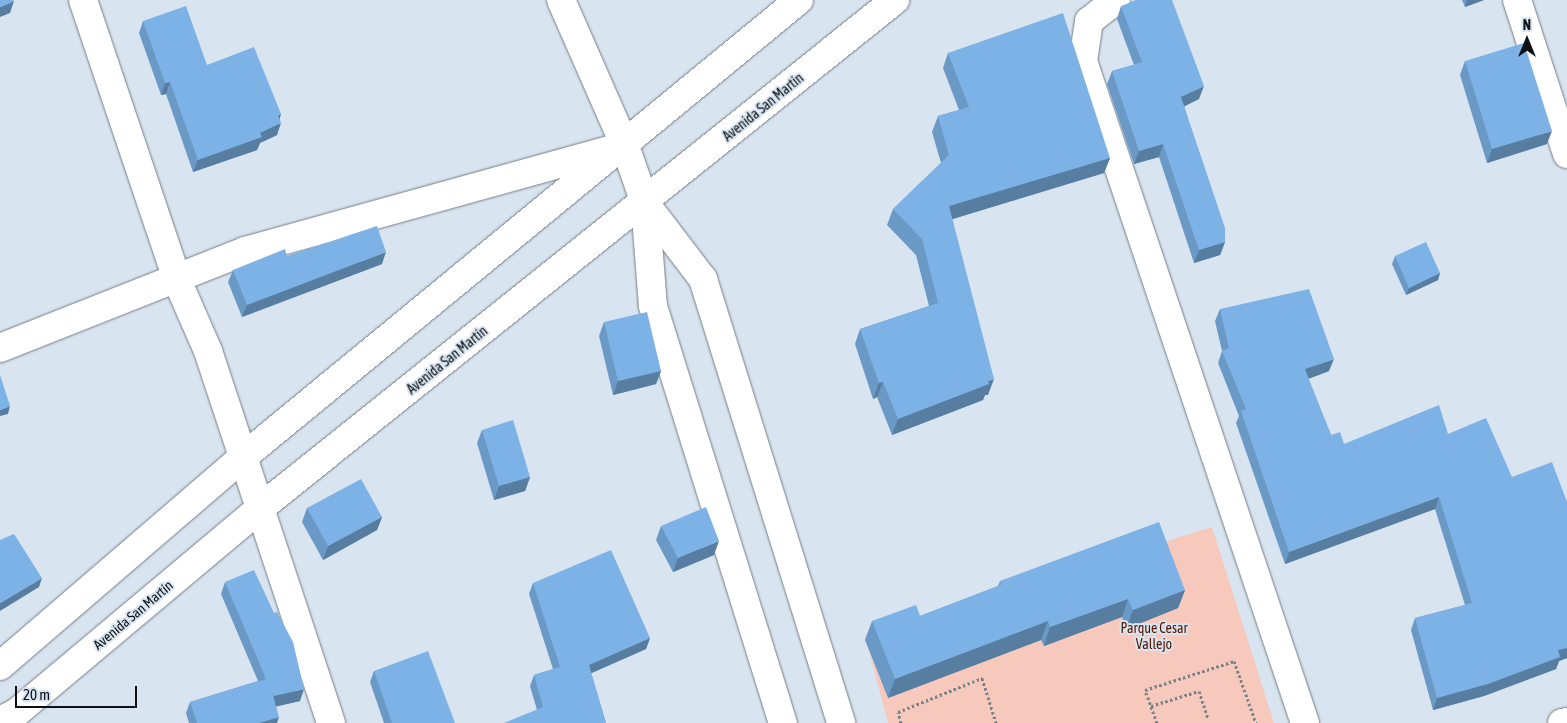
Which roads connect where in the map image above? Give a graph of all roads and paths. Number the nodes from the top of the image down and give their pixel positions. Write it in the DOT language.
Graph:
graph roads {
  1 [pos="83,0"];
  2 [pos="561,0"];
  3 [pos="799,0"];
  4 [pos="895,0"];
  5 [pos="1116,0"];
  6 [pos="1517,0"];
  7 [pos="625,146"];
  8 [pos="1567,154"];
  9 [pos="645,202"];
  10 [pos="177,280"];
  11 [pos="0,348"];
  12 [pos="242,458"];
  13 [pos="259,509"];
  14 [pos="0,666"];
  15 [pos="1151,706"];
  16 [pos="1208,718"];
  17 [pos="0,721"];
  18 [pos="1567,722"];
  19 [pos="331,723"];
  20 [pos="784,723"];
  21 [pos="841,723"];
  22 [pos="901,723"];
  23 [pos="996,723"];
  24 [pos="1157,723"];
  25 [pos="1256,723"];
  26 [pos="1305,723"];
  27 [pos="1562,723"];
  1 -- 10 [label="street"];
  2 -- 7 [label="street"];
  3 -- 7 [label="street"];
  4 -- 9 [label="street, Avenida San Martín"];
  5 -- 26 [label="street"];
  6 -- 8 [label="street"];
  7 -- 9 [label="street"];
  7 -- 10 [label="street"];
  7 -- 12 [label="street"];
  9 -- 13 [label="street, Avenida San Martín"];
  9 -- 20 [label="street"];
  9 -- 21 [label="street"];
  10 -- 11 [label="street"];
  10 -- 12 [label="street"];
  12 -- 13 [label="street"];
  12 -- 14 [label="street"];
  13 -- 17 [label="street, Avenida San Martín"];
  13 -- 19 [label="street"];
  15 -- 16 [label="path"];
  15 -- 24 [label="path"];
  15 -- 25 [label="path"];
  18 -- 27 [label="street"];
  22 -- 23 [label="path"];
}
